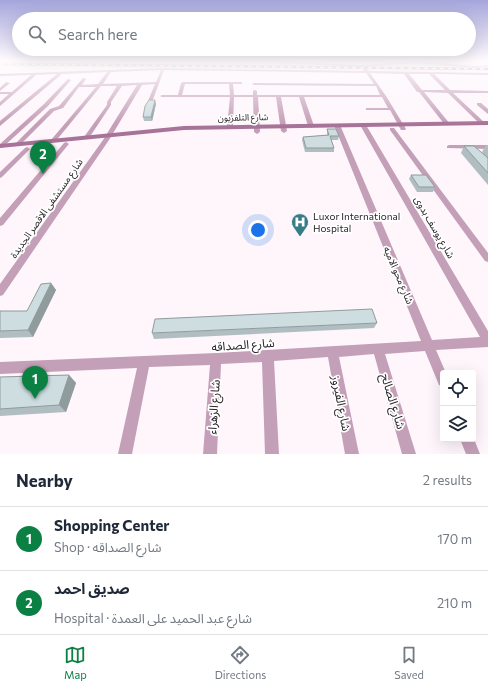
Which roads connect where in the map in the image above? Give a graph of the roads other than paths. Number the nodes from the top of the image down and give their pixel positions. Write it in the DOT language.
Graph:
graph roads {
  1 [pos="26,82"];
  2 [pos="50,82"];
  3 [pos="65,82"];
  4 [pos="80,82"];
  5 [pos="102,82"];
  6 [pos="124,82"];
  7 [pos="375,82"];
  8 [pos="413,82"];
  9 [pos="440,82"];
  10 [pos="8,83"];
  11 [pos="157,83"];
  12 [pos="231,83"];
  13 [pos="240,83"];
  14 [pos="140,84"];
  15 [pos="254,84"];
  16 [pos="100,85"];
  17 [pos="122,85"];
  18 [pos="377,85"];
  19 [pos="79,86"];
  20 [pos="53,89"];
  21 [pos="60,89"];
  22 [pos="0,90"];
  23 [pos="39,90"];
  24 [pos="46,90"];
  25 [pos="419,91"];
  26 [pos="449,91"];
  27 [pos="485,92"];
  28 [pos="0,93"];
  29 [pos="14,93"];
  30 [pos="180,95"];
  31 [pos="232,95"];
  32 [pos="256,95"];
  33 [pos="278,95"];
  34 [pos="162,96"];
  35 [pos="301,96"];
  36 [pos="384,96"];
  37 [pos="488,96"];
  38 [pos="3,100"];
  39 [pos="150,101"];
  40 [pos="479,104"];
  41 [pos="0,105"];
  42 [pos="368,109"];
  43 [pos="391,109"];
  44 [pos="488,112"];
  45 [pos="0,124"];
  46 [pos="447,124"];
  47 [pos="486,125"];
  48 [pos="311,126"];
  49 [pos="230,127"];
  50 [pos="364,127"];
  51 [pos="401,127"];
  52 [pos="338,128"];
  53 [pos="257,129"];
  54 [pos="284,129"];
  55 [pos="392,129"];
  56 [pos="203,130"];
  57 [pos="92,138"];
  58 [pos="107,138"];
  59 [pos="53,141"];
  60 [pos="18,144"];
  61 [pos="66,144"];
  62 [pos="0,146"];
  63 [pos="449,147"];
  64 [pos="470,147"];
  65 [pos="488,147"];
  66 [pos="27,148"];
  67 [pos="0,151"];
  68 [pos="479,156"];
  69 [pos="0,176"];
  70 [pos="0,223"];
  71 [pos="488,259"];
  72 [pos="0,292"];
  73 [pos="488,341"];
  74 [pos="428,346"];
  75 [pos="378,348"];
  76 [pos="332,352"];
  77 [pos="268,356"];
  78 [pos="216,359"];
  79 [pos="144,363"];
  80 [pos="0,368"];
  81 [pos="440,374"];
  82 [pos="468,442"];
  83 [pos="125,454"];
  84 [pos="210,454"];
  85 [pos="272,454"];
  86 [pos="352,454"];
  87 [pos="409,454"];
  88 [pos="473,454"];
  1 -- 29 [label="street"];
  2 -- 23 [label="street"];
  3 -- 21 [label="street"];
  4 -- 19 [label="street"];
  5 -- 16 [label="street"];
  6 -- 17 [label="street"];
  7 -- 18 [label="street"];
  8 -- 25 [label="street"];
  9 -- 26 [label="street"];
  10 -- 22 [label="street"];
  11 -- 14 [label="street"];
  11 -- 39 [label="street"];
  12 -- 13 [label="street"];
  12 -- 30 [label="street"];
  12 -- 31 [label="street"];
  14 -- 17 [label="street"];
  14 -- 58 [label="street, شارع مستشفى الاقصر الجديدة"];
  15 -- 18 [label="street"];
  15 -- 32 [label="street"];
  16 -- 17 [label="street"];
  16 -- 19 [label="street"];
  16 -- 59 [label="street"];
  17 -- 57 [label="street"];
  18 -- 36 [label="street"];
  19 -- 60 [label="street"];
  20 -- 21 [label="street"];
  21 -- 62 [label="street"];
  23 -- 24 [label="street"];
  23 -- 45 [label="street"];
  25 -- 26 [label="street"];
  25 -- 46 [label="street"];
  26 -- 27 [label="street"];
  26 -- 47 [label="street"];
  27 -- 37 [label="street"];
  28 -- 29 [label="street"];
  29 -- 38 [label="street"];
  30 -- 31 [label="street"];
  30 -- 34 [label="street"];
  31 -- 32 [label="street"];
  31 -- 49 [label="street"];
  32 -- 33 [label="street"];
  32 -- 53 [label="street"];
  33 -- 35 [label="street"];
  33 -- 54 [label="street"];
  35 -- 36 [label="street"];
  35 -- 48 [label="street"];
  36 -- 43 [label="street"];
  38 -- 41 [label="street"];
  40 -- 44 [label="street"];
  42 -- 43 [label="street"];
  43 -- 51 [label="street"];
  46 -- 47 [label="main road, شارع التلفزيون"];
  46 -- 51 [label="main road, شارع التلفزيون"];
  47 -- 51 [label="main road, شارع التلفزيون"];
  48 -- 52 [label="main road, شارع التلفزيون"];
  48 -- 54 [label="main road, شارع التلفزيون"];
  49 -- 53 [label="main road, شارع التلفزيون"];
  49 -- 56 [label="main road, شارع التلفزيون"];
  50 -- 51 [label="main road, شارع التلفزيون"];
  50 -- 52 [label="main road, شارع التلفزيون"];
  50 -- 55 [label="main road, شارع التلفزيون"];
  50 -- 73 [label="street, شارع يوسف بدوى"];
  51 -- 55 [label="main road, شارع التلفزيون"];
  52 -- 54 [label="main road, شارع التلفزيون"];
  52 -- 74 [label="street, شارع محو الاميه"];
  53 -- 54 [label="main road, شارع التلفزيون"];
  53 -- 56 [label="main road, شارع التلفزيون"];
  55 -- 71 [label="street"];
  56 -- 58 [label="main road, شارع التلفزيون"];
  57 -- 58 [label="main road, شارع التلفزيون"];
  57 -- 59 [label="main road, شارع التلفزيون"];
  57 -- 61 [label="main road, شارع التلفزيون"];
  58 -- 72 [label="street, شارع مستشفى الاقصر الجديدة"];
  59 -- 60 [label="main road, شارع التلفزيون"];
  60 -- 62 [label="main road, شارع التلفزيون"];
  61 -- 66 [label="main road, شارع التلفزيون"];
  61 -- 70 [label="street"];
  63 -- 64 [label="street"];
  64 -- 65 [label="street"];
  64 -- 68 [label="street"];
  66 -- 67 [label="main road, شارع التلفزيون"];
  66 -- 69 [label="street"];
  73 -- 74 [label="street, شارع الصداقه"];
  74 -- 75 [label="street, شارع الصداقه"];
  74 -- 81 [label="street, شارع محو الاميه"];
  75 -- 76 [label="street, شارع الصداقه"];
  75 -- 87 [label="street, شارع الصالح"];
  76 -- 77 [label="street, شارع الصداقه"];
  76 -- 86 [label="street, شارع الفيروز"];
  77 -- 78 [label="street, شارع الصداقه"];
  77 -- 85 [label="street"];
  78 -- 79 [label="street, شارع الصداقه"];
  78 -- 84 [label="street, شارع الزهراء"];
  79 -- 80 [label="street, شارع الصداقه"];
  79 -- 83 [label="street"];
  82 -- 88 [label="street"];
}
